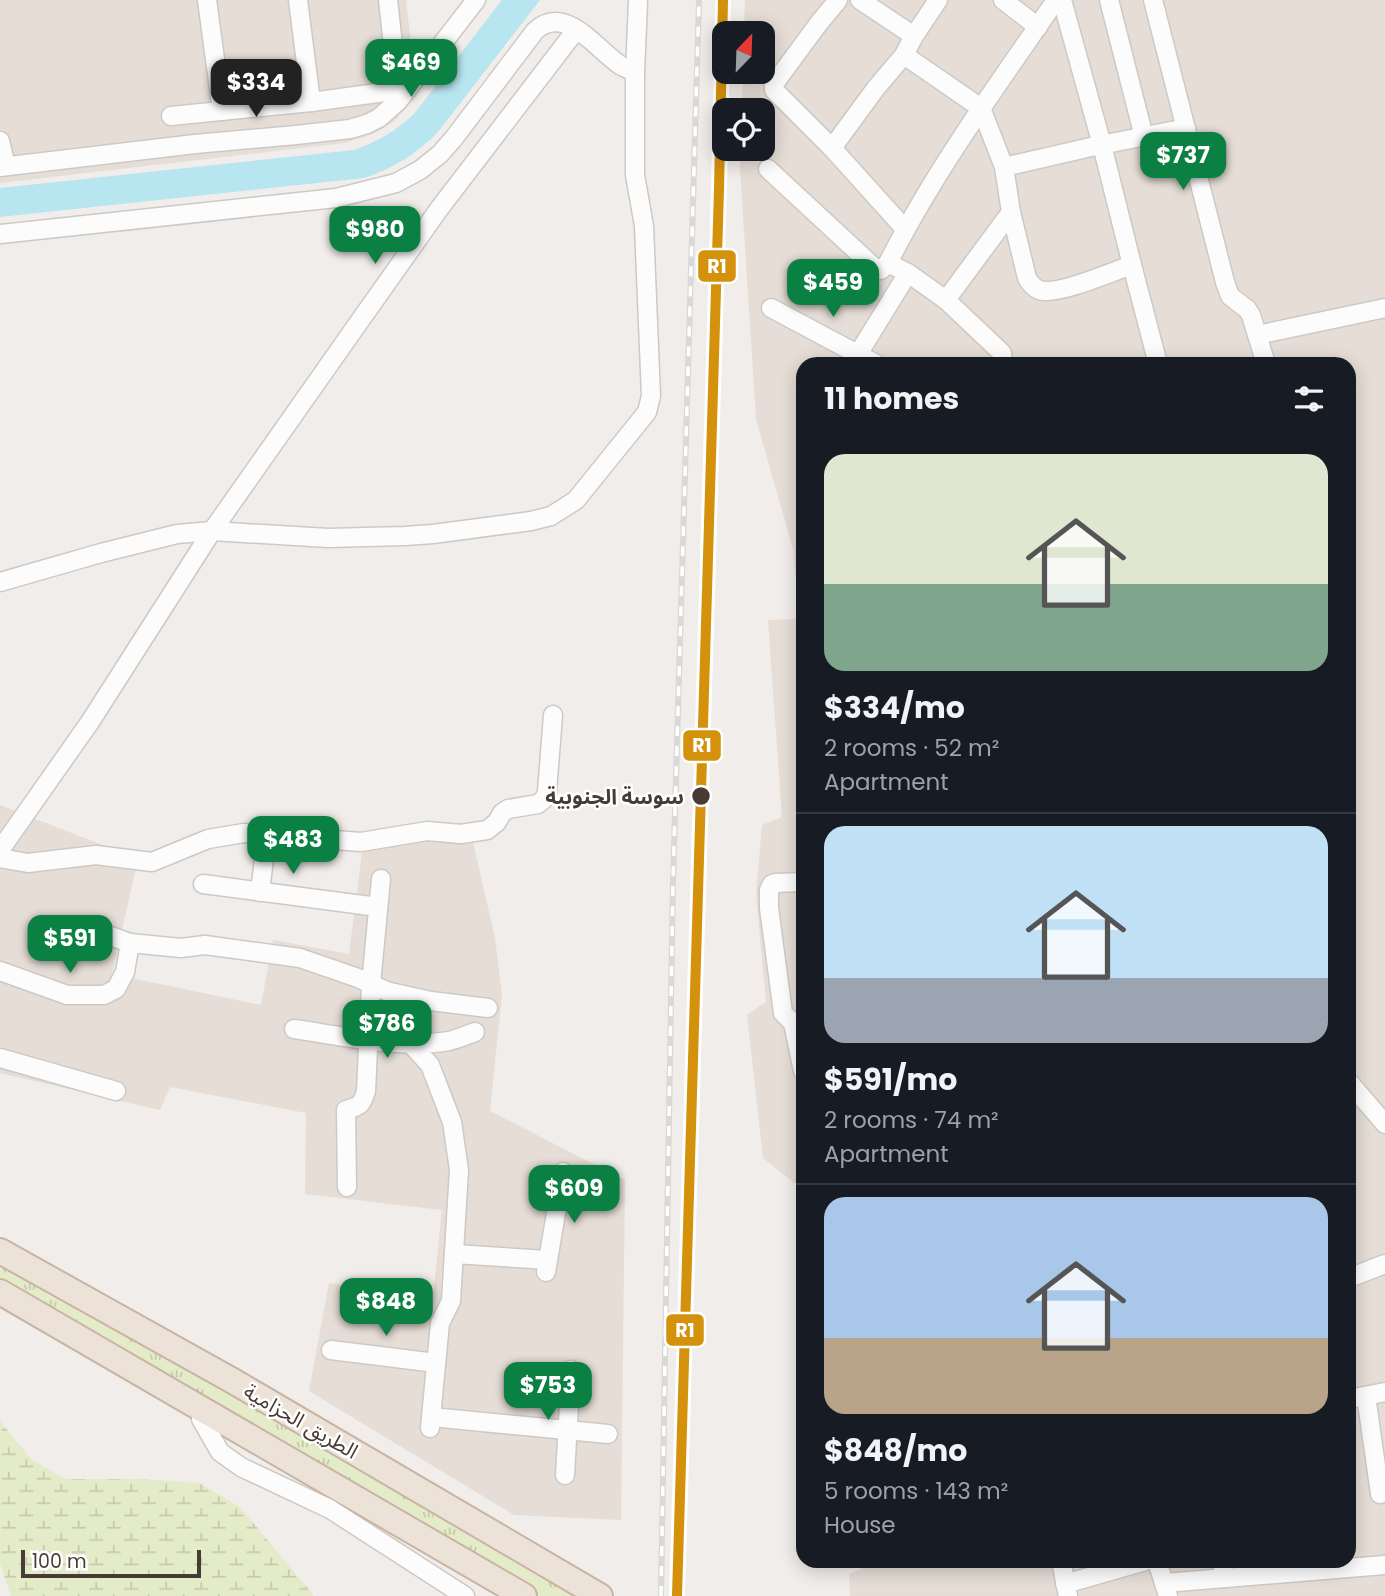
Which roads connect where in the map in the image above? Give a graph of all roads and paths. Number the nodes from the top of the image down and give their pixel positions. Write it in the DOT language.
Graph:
graph roads {
  1 [pos="207,0"];
  2 [pos="298,0"];
  3 [pos="388,0"];
  4 [pos="476,0"];
  5 [pos="838,0"];
  6 [pos="860,0"];
  7 [pos="938,0"];
  8 [pos="1003,0"];
  9 [pos="1056,0"];
  10 [pos="1062,0"];
  11 [pos="1109,0"];
  12 [pos="1153,0"];
  13 [pos="638,2"];
  14 [pos="1038,27"];
  15 [pos="576,30"];
  16 [pos="914,36"];
  17 [pos="904,55"];
  18 [pos="635,72"];
  19 [pos="311,102"];
  20 [pos="981,108"];
  21 [pos="222,111"];
  22 [pos="172,116"];
  23 [pos="1186,128"];
  24 [pos="1144,137"];
  25 [pos="0,141"];
  26 [pos="1102,145"];
  27 [pos="832,148"];
  28 [pos="3,166"];
  29 [pos="1004,167"];
  30 [pos="768,169"];
  31 [pos="1011,212"];
  32 [pos="905,229"];
  33 [pos="0,234"];
  34 [pos="888,263"];
  35 [pos="1132,265"];
  36 [pos="908,273"];
  37 [pos="946,300"];
  38 [pos="771,308"];
  39 [pos="1385,308"];
  40 [pos="1257,335"];
  41 [pos="852,357"];
  42 [pos="856,357"];
  43 [pos="1002,357"];
  44 [pos="1156,357"];
  45 [pos="1264,357"];
  46 [pos="212,531"];
  47 [pos="0,582"];
  48 [pos="552,715"];
  49 [pos="267,834"];
  50 [pos="0,850"];
  51 [pos="0,858"];
  52 [pos="381,879"];
  53 [pos="796,882"];
  54 [pos="203,884"];
  55 [pos="260,892"];
  56 [pos="378,907"];
  57 [pos="102,933"];
  58 [pos="130,943"];
  59 [pos="0,971"];
  60 [pos="371,984"];
  61 [pos="488,1008"];
  62 [pos="796,1021"];
  63 [pos="294,1029"];
  64 [pos="475,1032"];
  65 [pos="368,1039"];
  66 [pos="410,1043"];
  67 [pos="0,1058"];
  68 [pos="1356,1090"];
  69 [pos="116,1091"];
  70 [pos="1385,1124"];
  71 [pos="563,1172"];
  72 [pos="347,1187"];
  73 [pos="0,1251"];
  74 [pos="454,1254"];
  75 [pos="1385,1264"];
  76 [pos="1356,1275"];
  77 [pos="0,1292"];
  78 [pos="331,1350"];
  79 [pos="436,1363"];
  80 [pos="570,1370"];
  81 [pos="1385,1392"];
  82 [pos="1356,1397"];
  83 [pos="1356,1409"];
  84 [pos="204,1411"];
  85 [pos="567,1430"];
  86 [pos="608,1434"];
  87 [pos="565,1475"];
  88 [pos="1380,1494"];
  89 [pos="1356,1566"];
  90 [pos="1385,1566"];
  91 [pos="1062,1568"];
  92 [pos="1126,1568"];
  93 [pos="1159,1568"];
  94 [pos="1262,1568"];
  95 [pos="1224,1570"];
  96 [pos="1067,1590"];
  97 [pos="1166,1590"];
  98 [pos="465,1596"];
  99 [pos="524,1596"];
  100 [pos="600,1596"];
  1 -- 21 [label="street"];
  2 -- 19 [label="street"];
  3 -- 19 [label="street"];
  4 -- 28 [label="street"];
  5 -- 27 [label="street"];
  6 -- 16 [label="street"];
  7 -- 16 [label="street"];
  8 -- 14 [label="street"];
  9 -- 14 [label="street"];
  10 -- 26 [label="street"];
  11 -- 24 [label="street"];
  12 -- 23 [label="street"];
  13 -- 18 [label="street"];
  14 -- 20 [label="street"];
  15 -- 18 [label="street"];
  15 -- 33 [label="street"];
  15 -- 46 [label="street"];
  16 -- 17 [label="street"];
  17 -- 20 [label="street"];
  17 -- 27 [label="street"];
  18 -- 46 [label="street"];
  19 -- 21 [label="street"];
  20 -- 29 [label="street"];
  20 -- 32 [label="street"];
  21 -- 22 [label="street"];
  23 -- 24 [label="street"];
  23 -- 40 [label="street"];
  24 -- 26 [label="street"];
  25 -- 28 [label="street"];
  26 -- 29 [label="street"];
  26 -- 35 [label="street"];
  27 -- 32 [label="street"];
  29 -- 31 [label="street"];
  30 -- 34 [label="street"];
  31 -- 35 [label="street"];
  31 -- 37 [label="street"];
  32 -- 34 [label="street"];
  34 -- 36 [label="street"];
  35 -- 44 [label="street"];
  36 -- 37 [label="street"];
  36 -- 42 [label="street"];
  37 -- 43 [label="street"];
  38 -- 41 [label="street"];
  39 -- 40 [label="street"];
  40 -- 45 [label="street"];
  46 -- 47 [label="street"];
  46 -- 50 [label="street"];
  48 -- 49 [label="street"];
  49 -- 51 [label="street"];
  49 -- 55 [label="street"];
  52 -- 56 [label="street"];
  53 -- 62 [label="street"];
  54 -- 55 [label="street"];
  55 -- 56 [label="street"];
  56 -- 60 [label="street"];
  57 -- 58 [label="street"];
  58 -- 59 [label="street"];
  58 -- 60 [label="street"];
  60 -- 61 [label="street"];
  60 -- 65 [label="street"];
  63 -- 65 [label="street"];
  64 -- 66 [label="street"];
  65 -- 66 [label="street"];
  65 -- 72 [label="street"];
  66 -- 74 [label="street"];
  67 -- 69 [label="street"];
  68 -- 70 [label="street"];
  71 -- 74 [label="street"];
  73 -- 100 [label="highway, الطريق الحزامية"];
  74 -- 79 [label="street"];
  75 -- 76 [label="street"];
  77 -- 84 [label="highway, الطريق الحزامية"];
  78 -- 79 [label="street"];
  79 -- 85 [label="street"];
  80 -- 85 [label="street"];
  81 -- 82 [label="street"];
  83 -- 88 [label="street"];
  84 -- 98 [label="street"];
  84 -- 99 [label="highway, الطريق الحزامية"];
  85 -- 86 [label="street"];
  85 -- 87 [label="street"];
  89 -- 90 [label="street"];
  91 -- 96 [label="street"];
  92 -- 96 [label="street"];
  93 -- 97 [label="street"];
  94 -- 95 [label="street"];
  95 -- 97 [label="street"];
}
